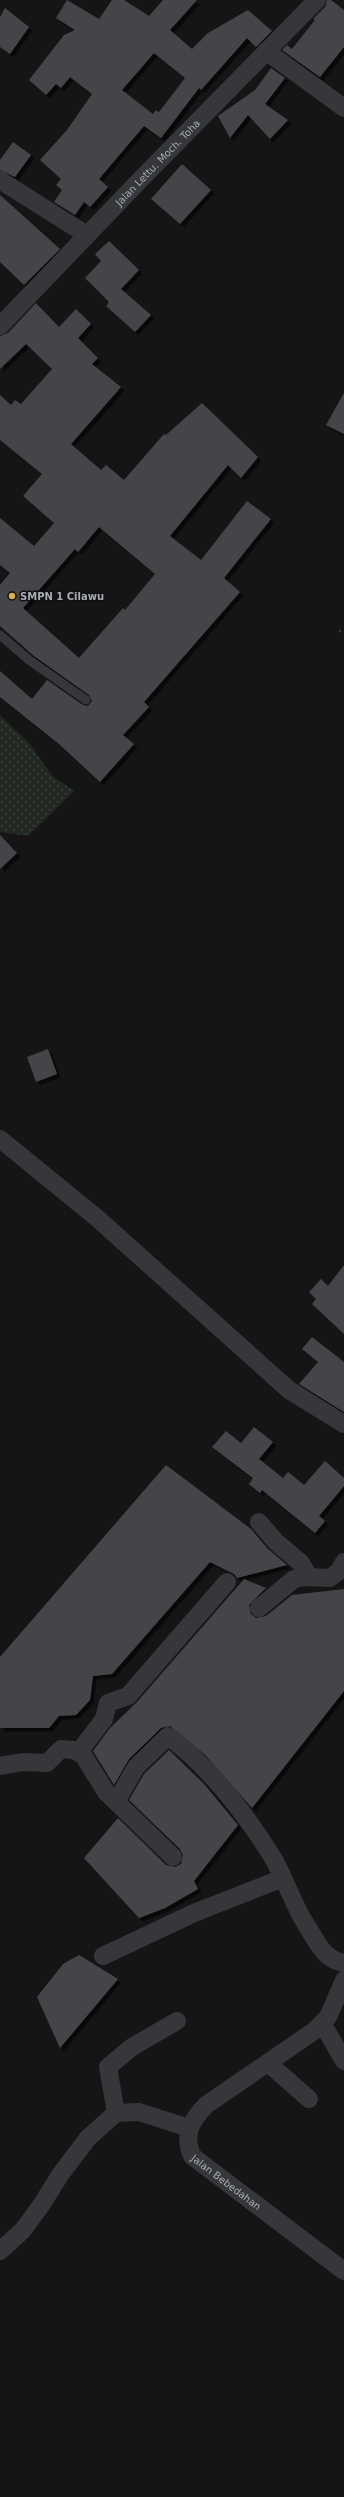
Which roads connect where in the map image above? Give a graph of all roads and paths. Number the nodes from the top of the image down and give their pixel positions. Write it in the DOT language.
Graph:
graph roads {
  1 [pos="317,0"];
  2 [pos="266,51"];
  3 [pos="344,108"];
  4 [pos="0,180"];
  5 [pos="87,235"];
  6 [pos="0,326"];
  7 [pos="339,631"];
  8 [pos="344,632"];
  9 [pos="0,635"];
  10 [pos="86,700"];
  11 [pos="0,1139"];
  12 [pos="344,1424"];
  13 [pos="259,1522"];
  14 [pos="344,1562"];
  15 [pos="308,1577"];
  16 [pos="227,1582"];
  17 [pos="259,1608"];
  18 [pos="79,1752"];
  19 [pos="0,1766"];
  20 [pos="116,1802"];
  21 [pos="173,1857"];
  22 [pos="283,1878"];
  23 [pos="103,1956"];
  24 [pos="344,1963"];
  25 [pos="344,1980"];
  26 [pos="177,2021"];
  27 [pos="322,2023"];
  28 [pos="344,2061"];
  29 [pos="268,2063"];
  30 [pos="309,2098"];
  31 [pos="116,2113"];
  32 [pos="189,2128"];
  33 [pos="0,2251"];
  34 [pos="344,2271"];
  1 -- 2 [label="street, Jalan Lettu. Moch. Toha"];
  2 -- 3 [label="street"];
  2 -- 5 [label="street, Jalan Lettu. Moch. Toha"];
  4 -- 5 [label="street"];
  5 -- 6 [label="street, Jalan Lettu. Moch. Toha"];
  7 -- 8 [label="path"];
  9 -- 10 [label="lane"];
  11 -- 12 [label="street"];
  13 -- 15 [label="street"];
  14 -- 15 [label="street"];
  15 -- 17 [label="street"];
  16 -- 18 [label="street"];
  18 -- 19 [label="street"];
  18 -- 20 [label="street"];
  20 -- 21 [label="street"];
  20 -- 22 [label="street"];
  22 -- 23 [label="street"];
  22 -- 24 [label="street"];
  25 -- 27 [label="street"];
  26 -- 31 [label="street"];
  27 -- 28 [label="street"];
  27 -- 29 [label="street"];
  29 -- 30 [label="street"];
  29 -- 32 [label="street"];
  31 -- 32 [label="street"];
  31 -- 33 [label="street"];
  32 -- 34 [label="street, Jalan Bebedahan"];
}
